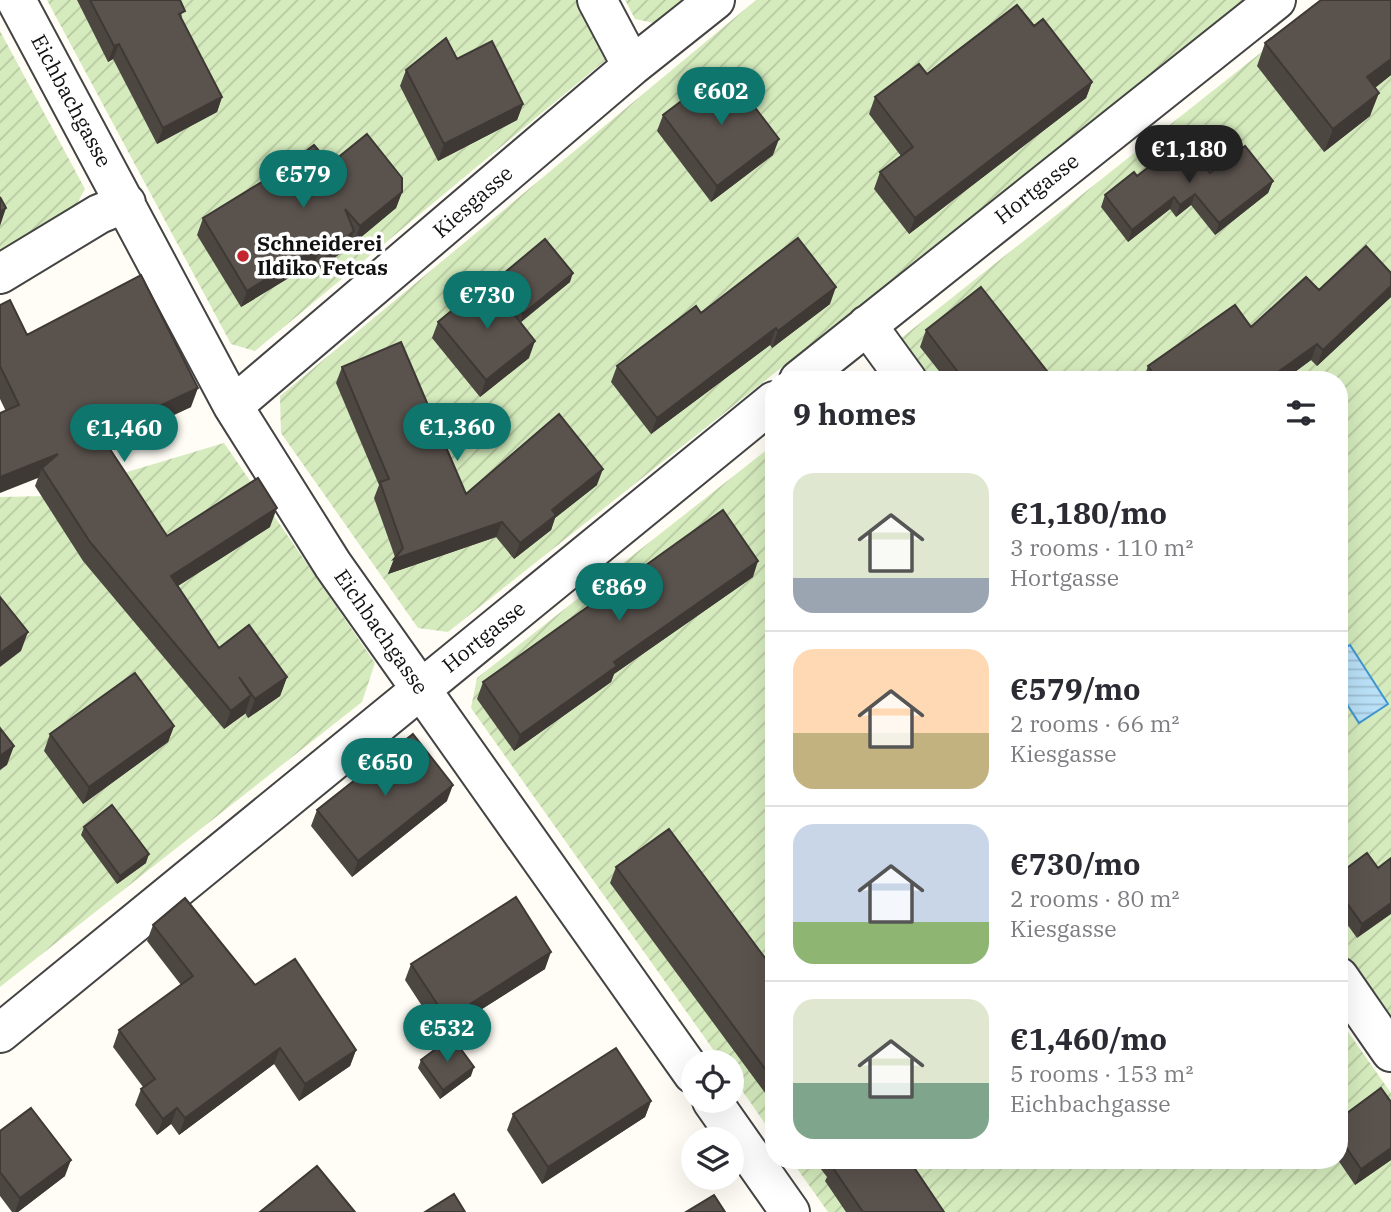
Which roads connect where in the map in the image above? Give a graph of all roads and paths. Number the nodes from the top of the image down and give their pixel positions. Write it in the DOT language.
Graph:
graph roads {
  1 [pos="16,0"];
  2 [pos="597,0"];
  3 [pos="715,0"];
  4 [pos="1276,0"];
  5 [pos="632,66"];
  6 [pos="126,203"];
  7 [pos="0,274"];
  8 [pos="867,325"];
  9 [pos="810,371"];
  10 [pos="900,371"];
  11 [pos="233,406"];
  12 [pos="765,408"];
  13 [pos="421,689"];
  14 [pos="1348,990"];
  15 [pos="0,1033"];
  16 [pos="1391,1052"];
  17 [pos="681,1057"];
  18 [pos="720,1113"];
  19 [pos="790,1212"];
  1 -- 6 [label="street, Eichbachgasse"];
  2 -- 5 [label="street"];
  3 -- 5 [label="street, Kiesgasse"];
  4 -- 8 [label="street, Hortgasse"];
  5 -- 11 [label="street, Kiesgasse"];
  6 -- 7 [label="street"];
  6 -- 11 [label="street, Eichbachgasse"];
  8 -- 9 [label="street, Hortgasse"];
  8 -- 10 [label="street"];
  11 -- 13 [label="street, Eichbachgasse"];
  12 -- 13 [label="street, Hortgasse"];
  13 -- 15 [label="street, Hortgasse"];
  13 -- 17 [label="street, Eichbachgasse"];
  14 -- 16 [label="street"];
  18 -- 19 [label="street"];
}
